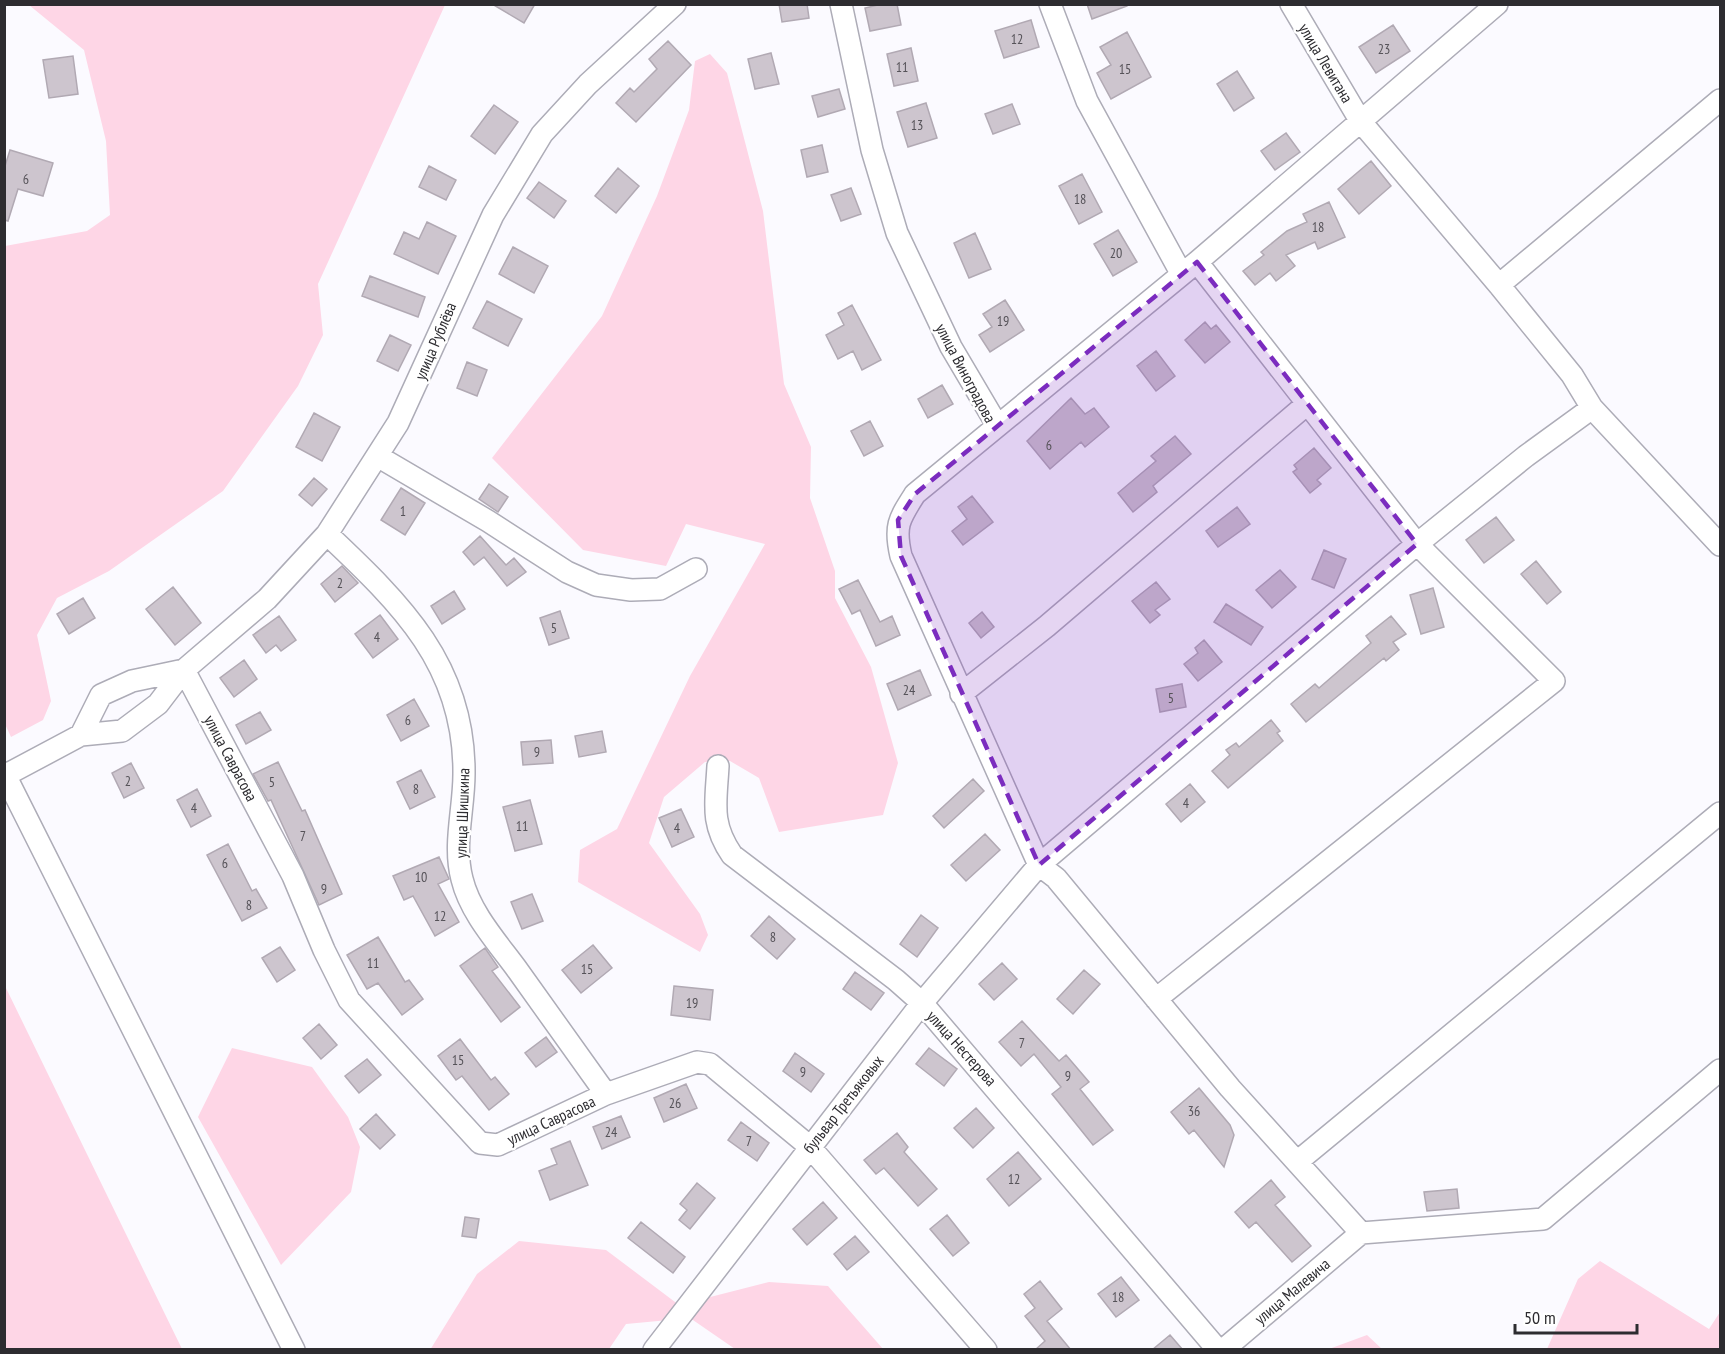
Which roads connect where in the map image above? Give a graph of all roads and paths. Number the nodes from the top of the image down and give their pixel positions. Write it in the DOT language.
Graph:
graph roads {
  1 [pos="675,4"];
  2 [pos="841,4"];
  3 [pos="1050,4"];
  4 [pos="1291,4"];
  5 [pos="1497,4"];
  6 [pos="1720,100"];
  7 [pos="1361,122"];
  8 [pos="1189,267"];
  9 [pos="1499,285"];
  10 [pos="1307,404"];
  11 [pos="1592,408"];
  12 [pos="997,425"];
  13 [pos="379,457"];
  14 [pos="327,534"];
  15 [pos="1418,544"];
  16 [pos="1720,545"];
  17 [pos="696,569"];
  18 [pos="184,670"];
  19 [pos="961,694"];
  20 [pos="81,735"];
  21 [pos="718,766"];
  22 [pos="5,774"];
  23 [pos="1720,813"];
  24 [pos="1039,865"];
  25 [pos="1156,999"];
  26 [pos="922,1003"];
  27 [pos="1720,1070"];
  28 [pos="606,1094"];
  29 [pos="809,1146"];
  30 [pos="1297,1162"];
  31 [pos="1360,1233"];
  32 [pos="294,1350"];
  33 [pos="654,1350"];
  34 [pos="986,1350"];
  35 [pos="1218,1350"];
  36 [pos="1223,1350"];
  1 -- 13 [label="street, улица Рублёва"];
  2 -- 12 [label="street, улица Виноградова"];
  3 -- 8 [label="street"];
  4 -- 7 [label="street, улица Левитана"];
  5 -- 7 [label="street"];
  6 -- 9 [label="street"];
  7 -- 8 [label="street"];
  7 -- 9 [label="street, улица Левитана"];
  8 -- 10 [label="street"];
  8 -- 12 [label="street"];
  9 -- 11 [label="street, улица Левитана"];
  10 -- 15 [label="street"];
  10 -- 19 [label="street"];
  11 -- 15 [label="street, бульвар Третьяковых"];
  11 -- 16 [label="street, улица Левитана"];
  12 -- 19 [label="street, улица Виноградова"];
  13 -- 14 [label="street, улица Рублёва"];
  13 -- 17 [label="street"];
  14 -- 18 [label="street, улица Рублёва"];
  14 -- 28 [label="street, улица Шишкина"];
  15 -- 24 [label="street, бульвар Третьяковых"];
  15 -- 25 [label="street"];
  18 -- 20 [label="street, улица Рублёва"];
  18 -- 20 [label="street"];
  18 -- 28 [label="street, улица Саврасова"];
  19 -- 24 [label="street, улица Виноградова"];
  20 -- 22 [label="street"];
  21 -- 26 [label="street, улица Нестерова"];
  22 -- 32 [label="street"];
  23 -- 30 [label="street"];
  24 -- 25 [label="street"];
  24 -- 26 [label="street, бульвар Третьяковых"];
  25 -- 30 [label="street"];
  26 -- 29 [label="street, бульвар Третьяковых"];
  26 -- 35 [label="street, улица Нестерова"];
  27 -- 31 [label="street"];
  28 -- 29 [label="street, улица Саврасова"];
  29 -- 33 [label="street, бульвар Третьяковых"];
  29 -- 34 [label="street, улица Саврасова"];
  30 -- 31 [label="street"];
  31 -- 36 [label="street, улица Малевича"];
}
